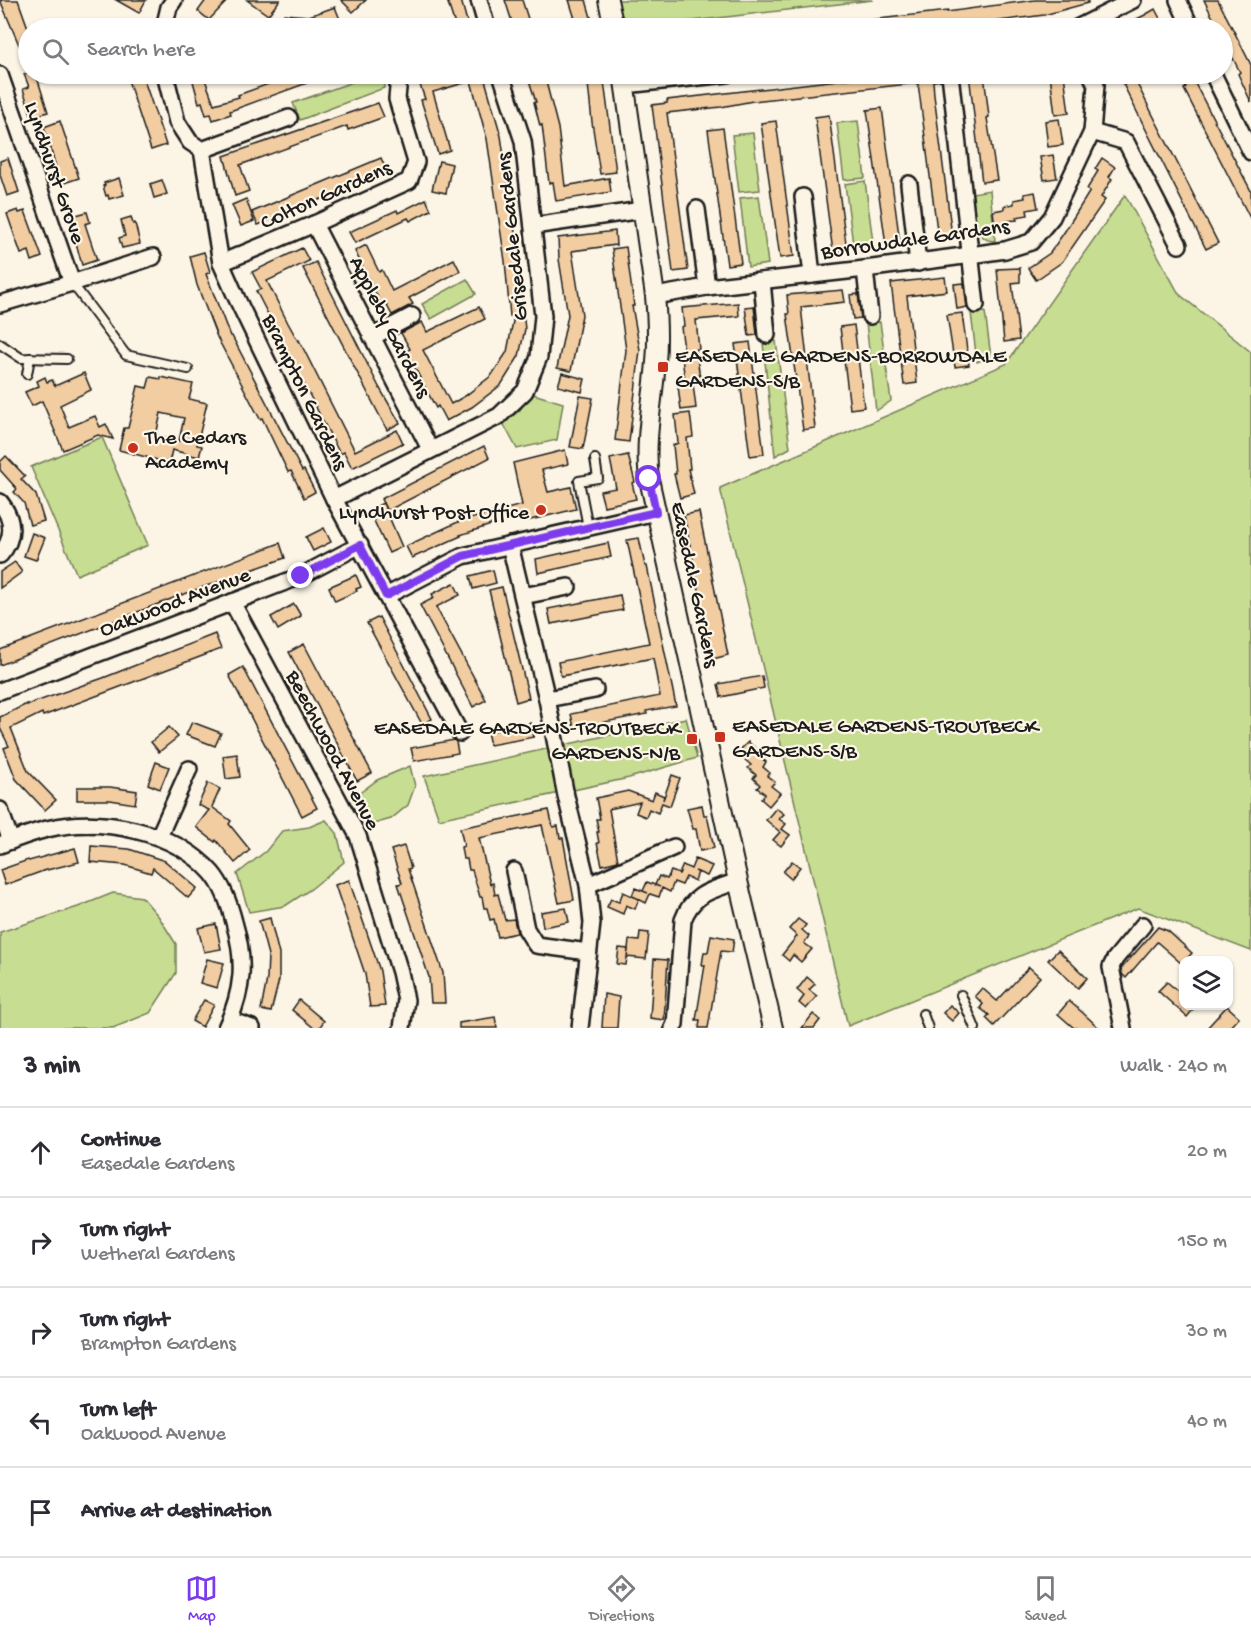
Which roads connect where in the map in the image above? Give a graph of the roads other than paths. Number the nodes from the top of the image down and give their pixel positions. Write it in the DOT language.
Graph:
graph roads {
  1 [pos="174,0"];
  2 [pos="479,0"];
  3 [pos="608,0"];
  4 [pos="1133,0"];
  5 [pos="1178,0"];
  6 [pos="166,18"];
  7 [pos="484,18"];
  8 [pos="612,18"];
  9 [pos="1097,18"];
  10 [pos="1186,18"];
  11 [pos="0,75"];
  12 [pos="168,84"];
  13 [pos="398,84"];
  14 [pos="504,84"];
  15 [pos="625,84"];
  16 [pos="951,84"];
  17 [pos="1096,84"];
  18 [pos="1218,84"];
  19 [pos="289,118"];
  20 [pos="1092,132"];
  21 [pos="202,150"];
  22 [pos="1251,152"];
  23 [pos="909,184"];
  24 [pos="803,197"];
  25 [pos="697,209"];
  26 [pos="642,210"];
  27 [pos="314,224"];
  28 [pos="533,226"];
  29 [pos="1179,245"];
  30 [pos="971,255"];
  31 [pos="153,257"];
  32 [pos="221,263"];
  33 [pos="918,263"];
  34 [pos="865,269"];
  35 [pos="812,274"];
  36 [pos="762,281"];
  37 [pos="72,283"];
  38 [pos="706,286"];
  39 [pos="655,296"];
  40 [pos="0,304"];
  41 [pos="976,305"];
  42 [pos="412,316"];
  43 [pos="870,316"];
  44 [pos="767,334"];
  45 [pos="372,337"];
  46 [pos="0,344"];
  47 [pos="30,358"];
  48 [pos="68,359"];
  49 [pos="188,369"];
  50 [pos="27,374"];
  51 [pos="430,449"];
  52 [pos="595,459"];
  53 [pos="334,499"];
  54 [pos="0,502"];
  55 [pos="656,512"];
  56 [pos="588,527"];
  57 [pos="360,545"];
  58 [pos="510,545"];
  59 [pos="0,555"];
  60 [pos="568,587"];
  61 [pos="386,596"];
  62 [pos="523,596"];
  63 [pos="232,602"];
  64 [pos="595,690"];
  65 [pos="0,691"];
  66 [pos="547,699"];
  67 [pos="460,733"];
  68 [pos="189,769"];
  69 [pos="0,810"];
  70 [pos="159,836"];
  71 [pos="5,843"];
  72 [pos="674,847"];
  73 [pos="514,871"];
  74 [pos="738,881"];
  75 [pos="588,885"];
  76 [pos="1143,926"];
  77 [pos="588,952"];
  78 [pos="961,994"];
  79 [pos="923,1014"];
  80 [pos="228,1024"];
  81 [pos="252,1028"];
  82 [pos="402,1028"];
  83 [pos="580,1028"];
  84 [pos="673,1028"];
  85 [pos="773,1028"];
  86 [pos="928,1028"];
  87 [pos="975,1028"];
  88 [pos="1123,1028"];
  1 -- 6 [label="street"];
  2 -- 7 [label="street"];
  3 -- 8 [label="street"];
  4 -- 9 [label="street"];
  5 -- 10 [label="street"];
  11 -- 37 [label="street, Lyndhurst Grove"];
  12 -- 21 [label="street"];
  13 -- 27 [label="street, Colton Gardens"];
  14 -- 28 [label="street, Grisedale Gardens"];
  15 -- 26 [label="street, Easedale Gardens"];
  16 -- 30 [label="street"];
  17 -- 20 [label="street, Borrowdale Gardens"];
  18 -- 22 [label="street"];
  19 -- 21 [label="street"];
  20 -- 29 [label="street"];
  20 -- 30 [label="street, Borrowdale Gardens"];
  21 -- 32 [label="street, Brampton Gardens"];
  23 -- 33 [label="street"];
  24 -- 35 [label="street"];
  25 -- 38 [label="street"];
  26 -- 28 [label="street"];
  26 -- 39 [label="street, Easedale Gardens"];
  27 -- 32 [label="street, Colton Gardens"];
  27 -- 45 [label="street, Appleby Gardens"];
  28 -- 51 [label="street, Grisedale Gardens"];
  30 -- 33 [label="street, Borrowdale Gardens"];
  30 -- 41 [label="street"];
  31 -- 37 [label="street"];
  32 -- 53 [label="street, Brampton Gardens"];
  33 -- 34 [label="street, Borrowdale Gardens"];
  34 -- 35 [label="street, Borrowdale Gardens"];
  34 -- 43 [label="street"];
  35 -- 36 [label="street, Borrowdale Gardens"];
  36 -- 38 [label="street, Borrowdale Gardens"];
  36 -- 44 [label="street"];
  37 -- 40 [label="street"];
  37 -- 49 [label="lane"];
  38 -- 39 [label="street, Borrowdale Gardens"];
  39 -- 55 [label="street, Easedale Gardens"];
  42 -- 45 [label="street"];
  45 -- 51 [label="street, Appleby Gardens"];
  46 -- 47 [label="lane"];
  47 -- 48 [label="lane"];
  47 -- 50 [label="lane"];
  51 -- 53 [label="street, Grisedale Gardens"];
  52 -- 56 [label="lane"];
  53 -- 57 [label="street, Brampton Gardens"];
  54 -- 59 [label="street"];
  55 -- 56 [label="street"];
  55 -- 74 [label="street, Easedale Gardens"];
  56 -- 58 [label="street"];
  57 -- 61 [label="street, Brampton Gardens"];
  57 -- 63 [label="street, Oakwood Avenue"];
  58 -- 61 [label="street"];
  58 -- 62 [label="street"];
  60 -- 62 [label="street"];
  61 -- 67 [label="street, Brampton Gardens"];
  62 -- 66 [label="street"];
  63 -- 65 [label="street, Oakwood Avenue"];
  63 -- 82 [label="street, Beechwood Avenue"];
  64 -- 66 [label="street"];
  66 -- 75 [label="street"];
  68 -- 70 [label="street"];
  69 -- 71 [label="street"];
  70 -- 71 [label="street"];
  70 -- 80 [label="street"];
  72 -- 75 [label="street"];
  73 -- 77 [label="street"];
  74 -- 84 [label="street"];
  74 -- 85 [label="street, Easedale Gardens"];
  75 -- 77 [label="street"];
  76 -- 88 [label="street"];
  77 -- 83 [label="street"];
  78 -- 87 [label="lane"];
  79 -- 86 [label="lane"];
  80 -- 81 [label="street"];
}
